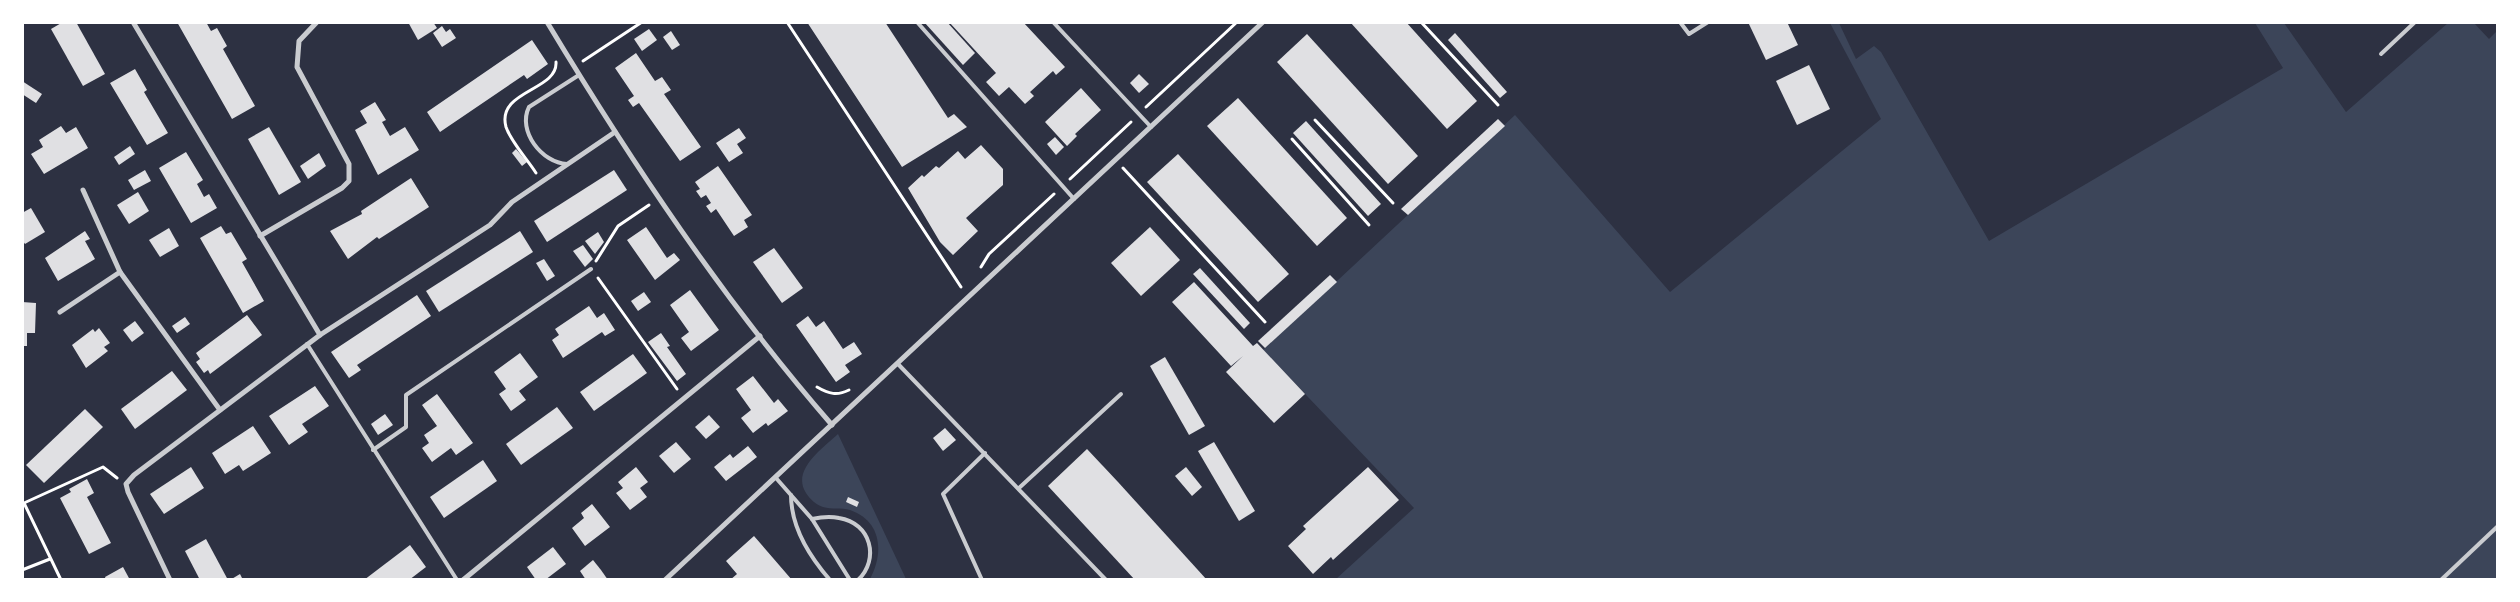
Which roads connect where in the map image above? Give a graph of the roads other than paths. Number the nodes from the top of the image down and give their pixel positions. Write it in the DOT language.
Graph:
graph roads {
  1 [pos="133,22"];
  2 [pos="317,22"];
  3 [pos="547,22"];
  4 [pos="917,22"];
  5 [pos="1054,22"];
  6 [pos="1263,22"];
  7 [pos="1680,22"];
  8 [pos="1708,22"];
  9 [pos="2415,22"];
  10 [pos="2381,54"];
  11 [pos="578,75"];
  12 [pos="1151,127"];
  13 [pos="615,132"];
  14 [pos="567,164"];
  15 [pos="83,190"];
  16 [pos="1074,199"];
  17 [pos="260,236"];
  18 [pos="591,269"];
  19 [pos="120,272"];
  20 [pos="60,312"];
  21 [pos="320,335"];
  22 [pos="760,336"];
  23 [pos="307,344"];
  24 [pos="898,364"];
  25 [pos="1121,394"];
  26 [pos="220,410"];
  27 [pos="832,425"];
  28 [pos="373,450"];
  29 [pos="985,453"];
  30 [pos="776,478"];
  31 [pos="1019,488"];
  32 [pos="791,495"];
  33 [pos="812,519"];
  34 [pos="2498,526"];
  35 [pos="170,580"];
  36 [pos="457,580"];
  37 [pos="463,580"];
  38 [pos="666,580"];
  39 [pos="830,580"];
  40 [pos="850,580"];
  41 [pos="858,580"];
  42 [pos="982,580"];
  43 [pos="1106,580"];
  44 [pos="2441,580"];
  1 -- 17 [label="street"];
  2 -- 17 [label="street"];
  3 -- 11 [label="street"];
  4 -- 16 [label="lane"];
  5 -- 12 [label="lane"];
  6 -- 12 [label="street"];
  7 -- 8 [label="lane"];
  9 -- 10 [label="lane"];
  11 -- 13 [label="street"];
  11 -- 14 [label="lane"];
  12 -- 16 [label="street"];
  13 -- 14 [label="street"];
  13 -- 22 [label="street"];
  14 -- 21 [label="street"];
  15 -- 19 [label="street"];
  16 -- 24 [label="street"];
  17 -- 21 [label="street"];
  18 -- 28 [label="lane"];
  19 -- 20 [label="street"];
  19 -- 26 [label="street"];
  21 -- 23 [label="street"];
  22 -- 27 [label="street"];
  22 -- 37 [label="street"];
  23 -- 26 [label="street"];
  23 -- 28 [label="lane"];
  24 -- 27 [label="street"];
  24 -- 29 [label="lane"];
  25 -- 31 [label="lane"];
  26 -- 35 [label="street"];
  27 -- 30 [label="street"];
  28 -- 36 [label="lane"];
  29 -- 31 [label="lane"];
  29 -- 42 [label="lane"];
  30 -- 32 [label="lane"];
  30 -- 38 [label="street"];
  31 -- 43 [label="lane"];
  32 -- 33 [label="lane"];
  32 -- 39 [label="lane"];
  33 -- 40 [label="lane"];
  33 -- 41 [label="lane"];
  34 -- 44 [label="lane"];
}
